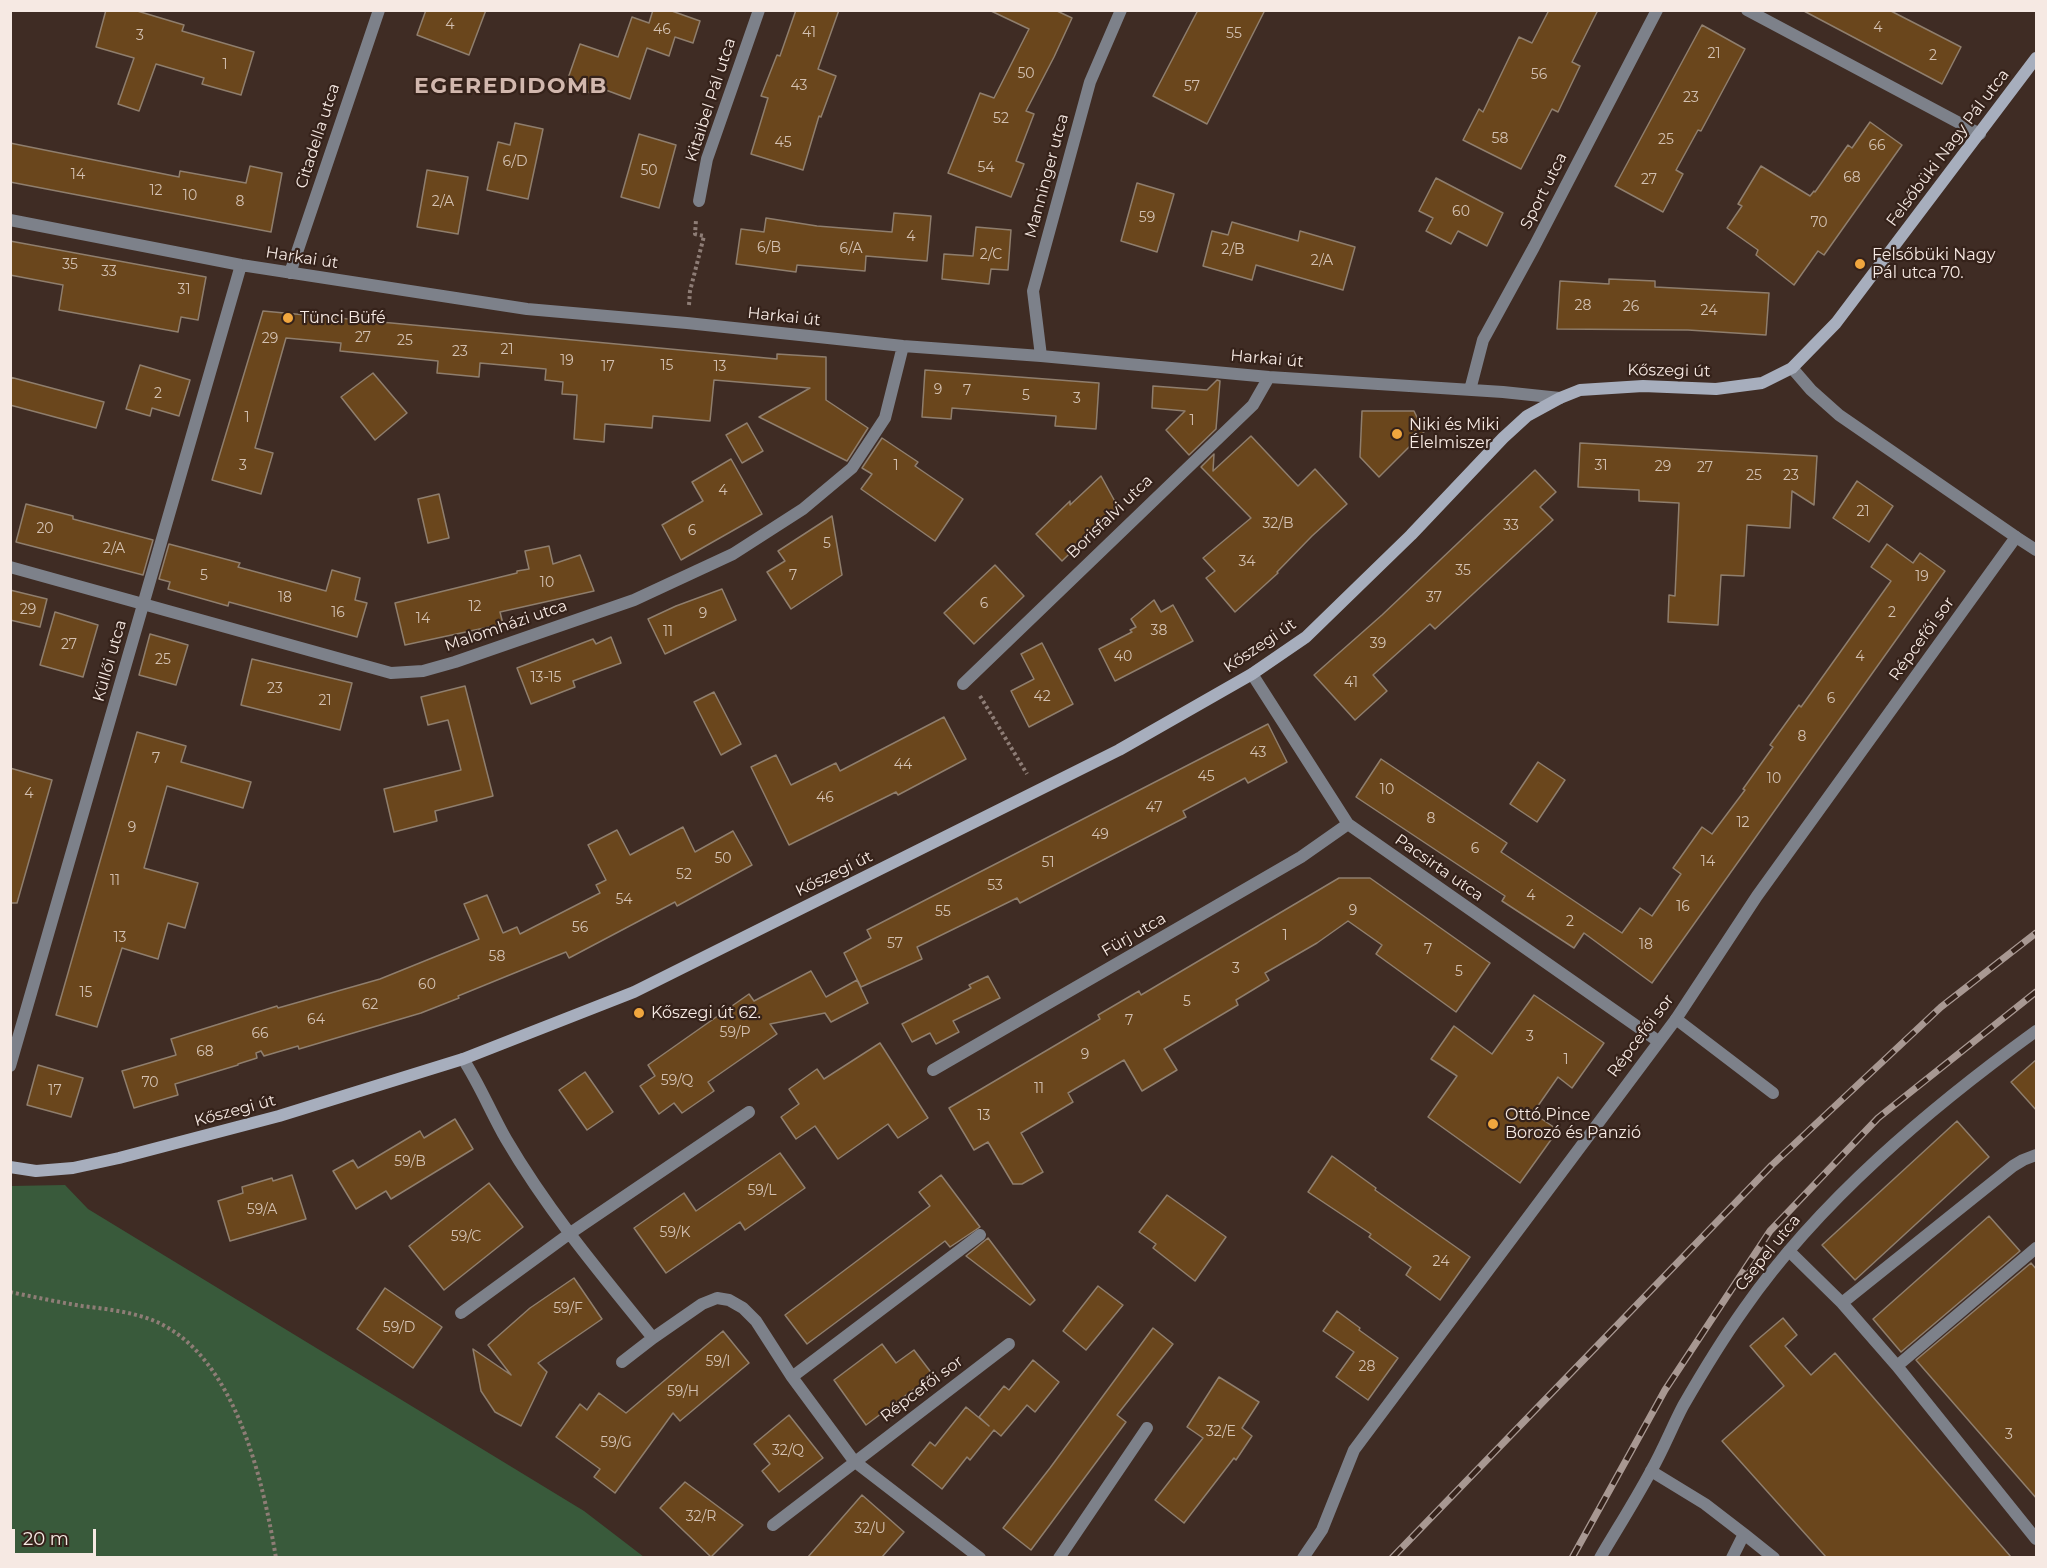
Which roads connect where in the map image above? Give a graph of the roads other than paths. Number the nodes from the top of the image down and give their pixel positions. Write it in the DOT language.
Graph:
graph roads {
  1 [pos="379,10"];
  2 [pos="759,10"];
  3 [pos="1121,10"];
  4 [pos="1657,10"];
  5 [pos="1747,10"];
  6 [pos="2037,58"];
  7 [pos="1980,134"];
  8 [pos="699,201"];
  9 [pos="10,220"];
  10 [pos="241,265"];
  11 [pos="290,273"];
  12 [pos="903,346"];
  13 [pos="1041,356"];
  14 [pos="1792,368"];
  15 [pos="1269,377"];
  16 [pos="1470,390"];
  17 [pos="1560,398"];
  18 [pos="2016,537"];
  19 [pos="2037,550"];
  20 [pos="10,567"];
  21 [pos="144,604"];
  22 [pos="1252,674"];
  23 [pos="966,681"];
  24 [pos="1348,824"];
  25 [pos="1676,1019"];
  26 [pos="2037,1031"];
  27 [pos="1658,1041"];
  28 [pos="463,1059"];
  29 [pos="10,1066"];
  30 [pos="933,1070"];
  31 [pos="1773,1093"];
  32 [pos="749,1112"];
  33 [pos="2037,1155"];
  34 [pos="10,1167"];
  35 [pos="569,1234"];
  36 [pos="980,1235"];
  37 [pos="2037,1248"];
  38 [pos="1789,1251"];
  39 [pos="1842,1303"];
  40 [pos="461,1312"];
  41 [pos="653,1338"];
  42 [pos="1009,1344"];
  43 [pos="622,1362"];
  44 [pos="1897,1366"];
  45 [pos="792,1377"];
  46 [pos="1147,1428"];
  47 [pos="854,1461"];
  48 [pos="1651,1471"];
  49 [pos="773,1525"];
  50 [pos="1744,1534"];
  51 [pos="2037,1539"];
  52 [pos="980,1557"];
  53 [pos="1059,1557"];
  54 [pos="1303,1557"];
  55 [pos="1600,1557"];
  56 [pos="1732,1557"];
  57 [pos="1774,1557"];
  1 -- 11 [label="street, Citadella utca"];
  2 -- 8 [label="street, Kitaibel Pál utca"];
  3 -- 13 [label="street, Manninger utca"];
  4 -- 16 [label="street, Sport utca"];
  5 -- 7 [label="street"];
  6 -- 7 [label="main road, Felsőbüki Nagy Pál utca"];
  7 -- 14 [label="main road, Felsőbüki Nagy Pál utca"];
  9 -- 10 [label="street, Harkai út"];
  10 -- 11 [label="street, Harkai út"];
  10 -- 21 [label="street, Küllői utca"];
  11 -- 12 [label="street, Harkai út"];
  12 -- 13 [label="street, Harkai út"];
  12 -- 21 [label="street, Malomházi utca"];
  13 -- 15 [label="street, Harkai út"];
  14 -- 17 [label="main road, Kőszegi út"];
  14 -- 18 [label="street"];
  15 -- 16 [label="street, Harkai út"];
  15 -- 23 [label="street, Borisfalvi utca"];
  16 -- 17 [label="street, Harkai út"];
  17 -- 22 [label="main road, Kőszegi út"];
  18 -- 19 [label="street"];
  18 -- 25 [label="street, Répcefői sor"];
  20 -- 21 [label="street, Malomházi utca"];
  21 -- 29 [label="street, Küllői utca"];
  22 -- 24 [label="street, Pacsirta utca"];
  22 -- 28 [label="main road, Kőszegi út"];
  24 -- 27 [label="street, Pacsirta utca"];
  24 -- 30 [label="street, Fürj utca"];
  25 -- 27 [label="street, Répcefői sor"];
  25 -- 31 [label="street"];
  26 -- 38 [label="street, Csepel utca"];
  27 -- 54 [label="street, Répcefői sor"];
  28 -- 34 [label="main road, Kőszegi út"];
  28 -- 35 [label="street"];
  32 -- 35 [label="street"];
  33 -- 39 [label="street"];
  35 -- 40 [label="street"];
  35 -- 41 [label="street"];
  36 -- 45 [label="street"];
  37 -- 44 [label="street"];
  38 -- 39 [label="street"];
  38 -- 48 [label="street, Csepel utca"];
  39 -- 44 [label="street"];
  41 -- 43 [label="street"];
  41 -- 45 [label="street"];
  42 -- 47 [label="street, Répcefői sor"];
  44 -- 51 [label="street"];
  45 -- 47 [label="street"];
  46 -- 53 [label="street"];
  47 -- 49 [label="street, Répcefői sor"];
  47 -- 52 [label="street"];
  48 -- 50 [label="street"];
  48 -- 55 [label="street, Csepel utca"];
  50 -- 56 [label="street"];
  50 -- 57 [label="street"];
}
